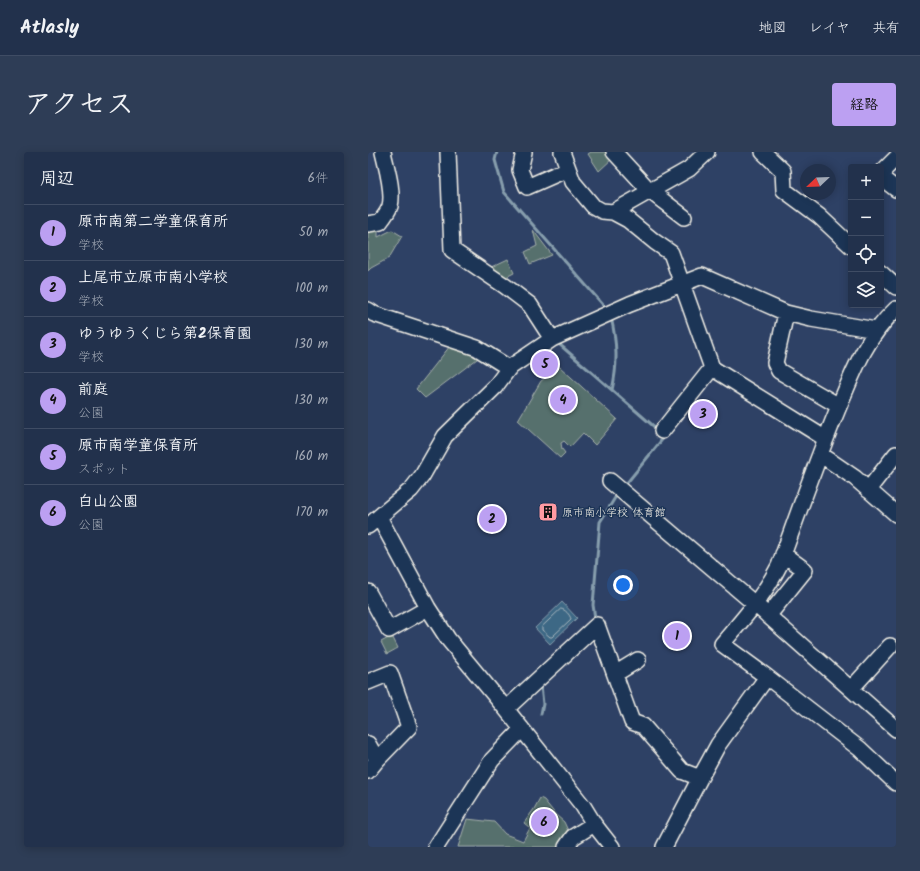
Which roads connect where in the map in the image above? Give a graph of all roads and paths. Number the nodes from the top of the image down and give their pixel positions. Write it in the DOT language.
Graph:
graph roads {
  1 [pos="383,152"];
  2 [pos="448,152"];
  3 [pos="524,152"];
  4 [pos="562,152"];
  5 [pos="614,152"];
  6 [pos="707,152"];
  7 [pos="763,152"];
  8 [pos="896,158"];
  9 [pos="568,169"];
  10 [pos="896,189"];
  11 [pos="650,190"];
  12 [pos="614,212"];
  13 [pos="684,217"];
  14 [pos="368,224"];
  15 [pos="848,243"];
  16 [pos="884,276"];
  17 [pos="682,283"];
  18 [pos="896,287"];
  19 [pos="896,309"];
  20 [pos="368,310"];
  21 [pos="786,313"];
  22 [pos="876,330"];
  23 [pos="552,339"];
  24 [pos="509,368"];
  25 [pos="712,368"];
  26 [pos="839,406"];
  27 [pos="662,431"];
  28 [pos="826,439"];
  29 [pos="820,454"];
  30 [pos="896,454"];
  31 [pos="610,480"];
  32 [pos="868,490"];
  33 [pos="896,514"];
  34 [pos="374,521"];
  35 [pos="783,554"];
  36 [pos="368,592"];
  37 [pos="756,605"];
  38 [pos="428,608"];
  39 [pos="768,616"];
  40 [pos="890,646"];
  41 [pos="638,660"];
  42 [pos="615,674"];
  43 [pos="767,677"];
  44 [pos="368,682"];
  45 [pos="851,689"];
  46 [pos="506,709"];
  47 [pos="522,729"];
  48 [pos="896,729"];
  49 [pos="368,744"];
  50 [pos="377,760"];
  51 [pos="368,771"];
  52 [pos="700,778"];
  53 [pos="896,783"];
  54 [pos="594,824"];
  55 [pos="436,847"];
  56 [pos="566,847"];
  57 [pos="612,847"];
  58 [pos="664,847"];
  1 -- 14 [label="street"];
  2 -- 23 [label="street"];
  3 -- 9 [label="street"];
  4 -- 9 [label="street"];
  5 -- 11 [label="street"];
  6 -- 11 [label="street"];
  7 -- 15 [label="street"];
  8 -- 10 [label="street"];
  9 -- 12 [label="street"];
  11 -- 12 [label="street"];
  11 -- 13 [label="street"];
  12 -- 17 [label="street"];
  16 -- 18 [label="street"];
  17 -- 21 [label="street"];
  17 -- 23 [label="street"];
  17 -- 25 [label="street"];
  19 -- 22 [label="street"];
  20 -- 24 [label="street"];
  21 -- 22 [label="street"];
  21 -- 26 [label="street"];
  22 -- 26 [label="street"];
  23 -- 24 [label="street"];
  24 -- 34 [label="street"];
  25 -- 27 [label="street"];
  25 -- 28 [label="street"];
  26 -- 28 [label="street"];
  28 -- 29 [label="street"];
  29 -- 32 [label="street"];
  29 -- 35 [label="street"];
  30 -- 32 [label="street"];
  31 -- 37 [label="street"];
  32 -- 33 [label="street"];
  34 -- 38 [label="street"];
  35 -- 37 [label="street"];
  35 -- 39 [label="street"];
  36 -- 38 [label="street"];
  37 -- 39 [label="street"];
  37 -- 43 [label="street"];
  38 -- 46 [label="street"];
  39 -- 45 [label="street"];
  40 -- 45 [label="street"];
  41 -- 42 [label="street"];
  42 -- 46 [label="street"];
  42 -- 52 [label="street"];
  43 -- 52 [label="street"];
  43 -- 53 [label="street"];
  44 -- 50 [label="street"];
  45 -- 48 [label="street"];
  46 -- 47 [label="street"];
  47 -- 54 [label="street"];
  47 -- 55 [label="street"];
  49 -- 50 [label="street"];
  50 -- 51 [label="street"];
  52 -- 58 [label="street"];
  54 -- 56 [label="street"];
  54 -- 57 [label="street"];
}
